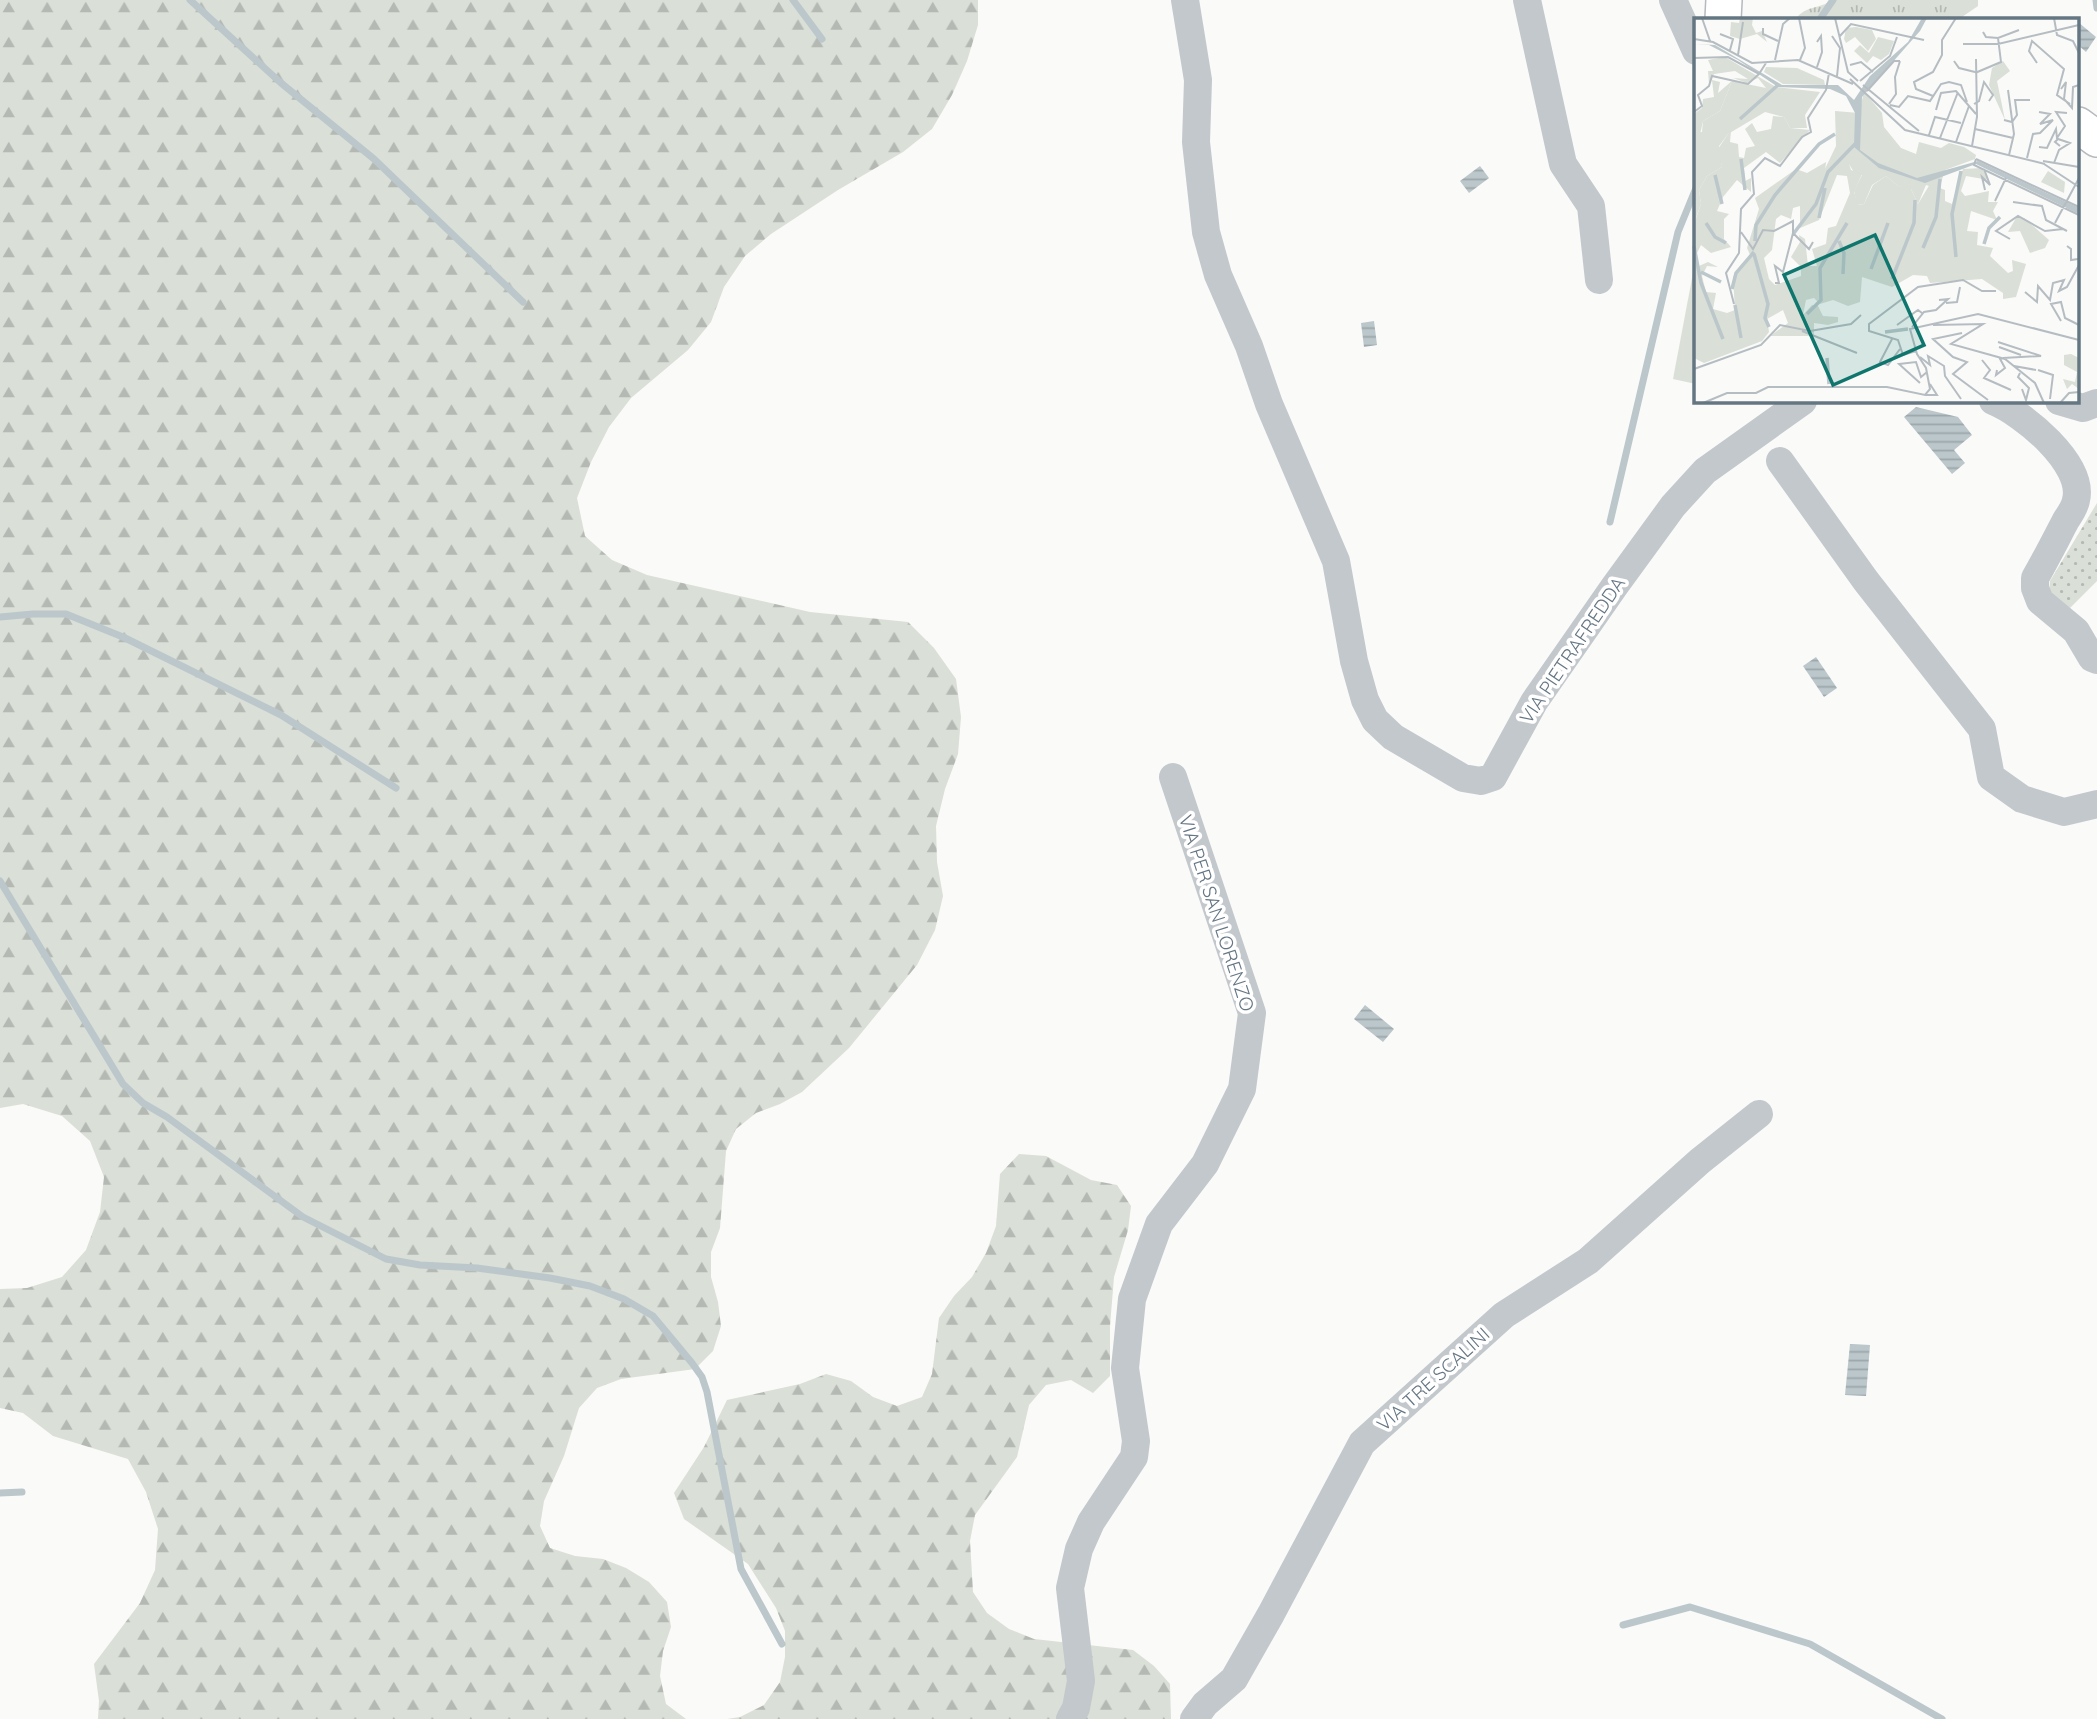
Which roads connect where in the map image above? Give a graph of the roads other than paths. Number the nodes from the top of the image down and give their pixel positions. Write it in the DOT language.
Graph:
graph roads {
  1 [pos="1185,0"];
  2 [pos="1527,0"];
  3 [pos="1673,0"];
  4 [pos="1724,0"];
  5 [pos="1723,18"];
  6 [pos="1694,47"];
  7 [pos="2080,126"];
  8 [pos="2097,139"];
  9 [pos="1599,280"];
  10 [pos="1802,402"];
  11 [pos="1996,402"];
  12 [pos="2062,402"];
  13 [pos="2097,403"];
  14 [pos="1780,461"];
  15 [pos="2097,660"];
  16 [pos="1173,777"];
  17 [pos="2097,804"];
  18 [pos="1759,1114"];
  19 [pos="1070,1719"];
  20 [pos="1194,1719"];
  1 -- 10 [label="street, VIA PIETRAFREDDA"];
  2 -- 9 [label="street"];
  3 -- 6 [label="street"];
  4 -- 5 [label="main road"];
  7 -- 8 [label="main road"];
  11 -- 15 [label="street"];
  12 -- 13 [label="street"];
  14 -- 17 [label="street"];
  16 -- 19 [label="street, VIA PER SAN LORENZO"];
  18 -- 20 [label="street, VIA TRE SCALINI"];
}
